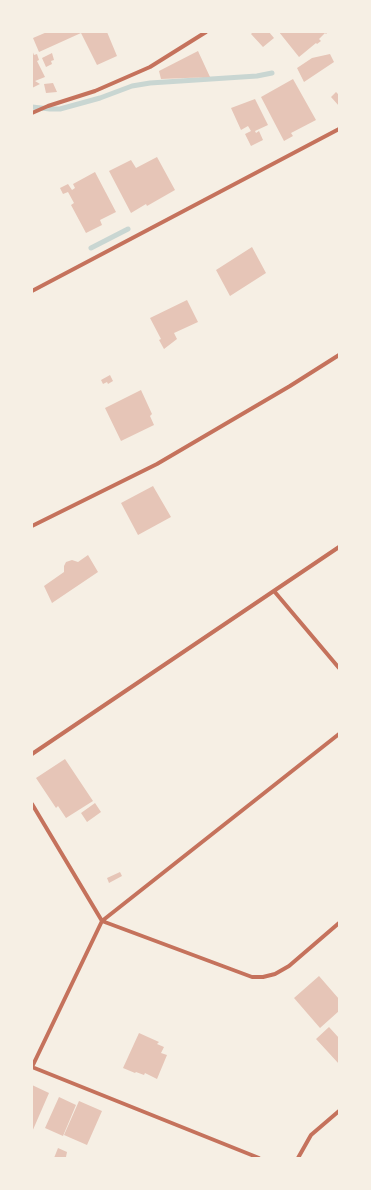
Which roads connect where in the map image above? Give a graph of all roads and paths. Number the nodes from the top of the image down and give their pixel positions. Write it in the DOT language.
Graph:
graph roads {
  1 [pos="206,32"];
  2 [pos="32,114"];
  3 [pos="339,129"];
  4 [pos="32,291"];
  5 [pos="339,354"];
  6 [pos="32,526"];
  7 [pos="339,546"];
  8 [pos="274,590"];
  9 [pos="339,668"];
  10 [pos="339,734"];
  11 [pos="32,754"];
  12 [pos="32,804"];
  13 [pos="102,921"];
  14 [pos="339,923"];
  15 [pos="32,1067"];
  16 [pos="339,1111"];
  17 [pos="259,1158"];
  18 [pos="298,1158"];
  1 -- 2 [label="street"];
  3 -- 4 [label="street"];
  5 -- 6 [label="street"];
  7 -- 8 [label="street"];
  8 -- 9 [label="street"];
  8 -- 11 [label="street"];
  10 -- 13 [label="street"];
  12 -- 13 [label="street"];
  13 -- 14 [label="street"];
  13 -- 15 [label="street"];
  15 -- 17 [label="street"];
  16 -- 18 [label="street"];
}
